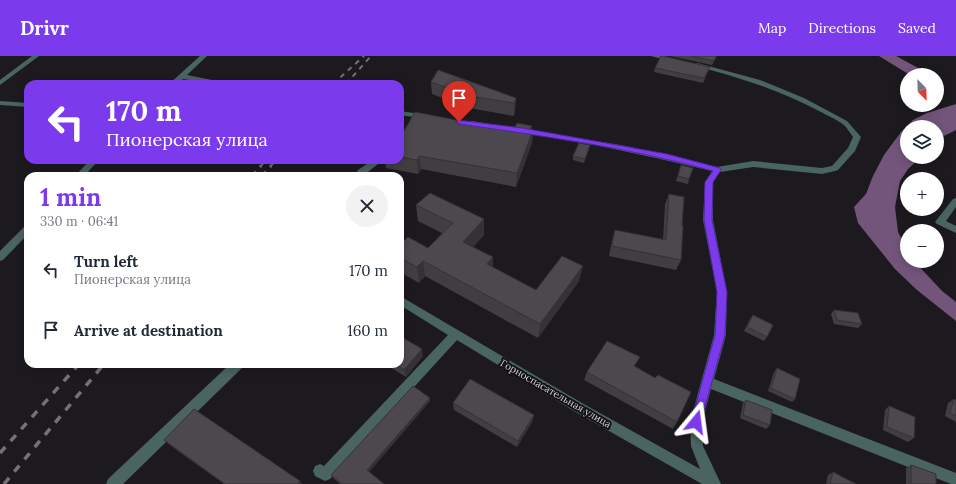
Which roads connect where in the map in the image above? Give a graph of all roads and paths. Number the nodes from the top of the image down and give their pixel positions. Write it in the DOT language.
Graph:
graph roads {
  1 [pos="36,56"];
  2 [pos="204,56"];
  3 [pos="654,56"];
  4 [pos="181,76"];
  5 [pos="177,80"];
  6 [pos="202,80"];
  7 [pos="0,83"];
  8 [pos="0,103"];
  9 [pos="24,105"];
  10 [pos="404,114"];
  11 [pos="436,118"];
  12 [pos="467,123"];
  13 [pos="91,164"];
  14 [pos="373,164"];
  15 [pos="717,170"];
  16 [pos="83,172"];
  17 [pos="361,172"];
  18 [pos="956,201"];
  19 [pos="956,230"];
  20 [pos="24,232"];
  21 [pos="0,257"];
  22 [pos="404,302"];
  23 [pos="456,334"];
  24 [pos="234,368"];
  25 [pos="708,382"];
  26 [pos="320,471"];
  27 [pos="955,480"];
  28 [pos="714,483"];
  29 [pos="113,484"];
  1 -- 7 [label="street"];
  2 -- 4 [label="street"];
  3 -- 15 [label="street"];
  4 -- 5 [label="street"];
  4 -- 6 [label="street"];
  8 -- 9 [label="street"];
  10 -- 11 [label="street"];
  12 -- 15 [label="street"];
  13 -- 16 [label="street"];
  14 -- 17 [label="street"];
  15 -- 25 [label="street"];
  18 -- 19 [label="street"];
  20 -- 21 [label="street"];
  22 -- 23 [label="street, Горноспасательная улица"];
  23 -- 26 [label="street"];
  23 -- 28 [label="street, Горноспасательная улица"];
  24 -- 29 [label="street"];
  25 -- 27 [label="street"];
  25 -- 28 [label="street"];
}
